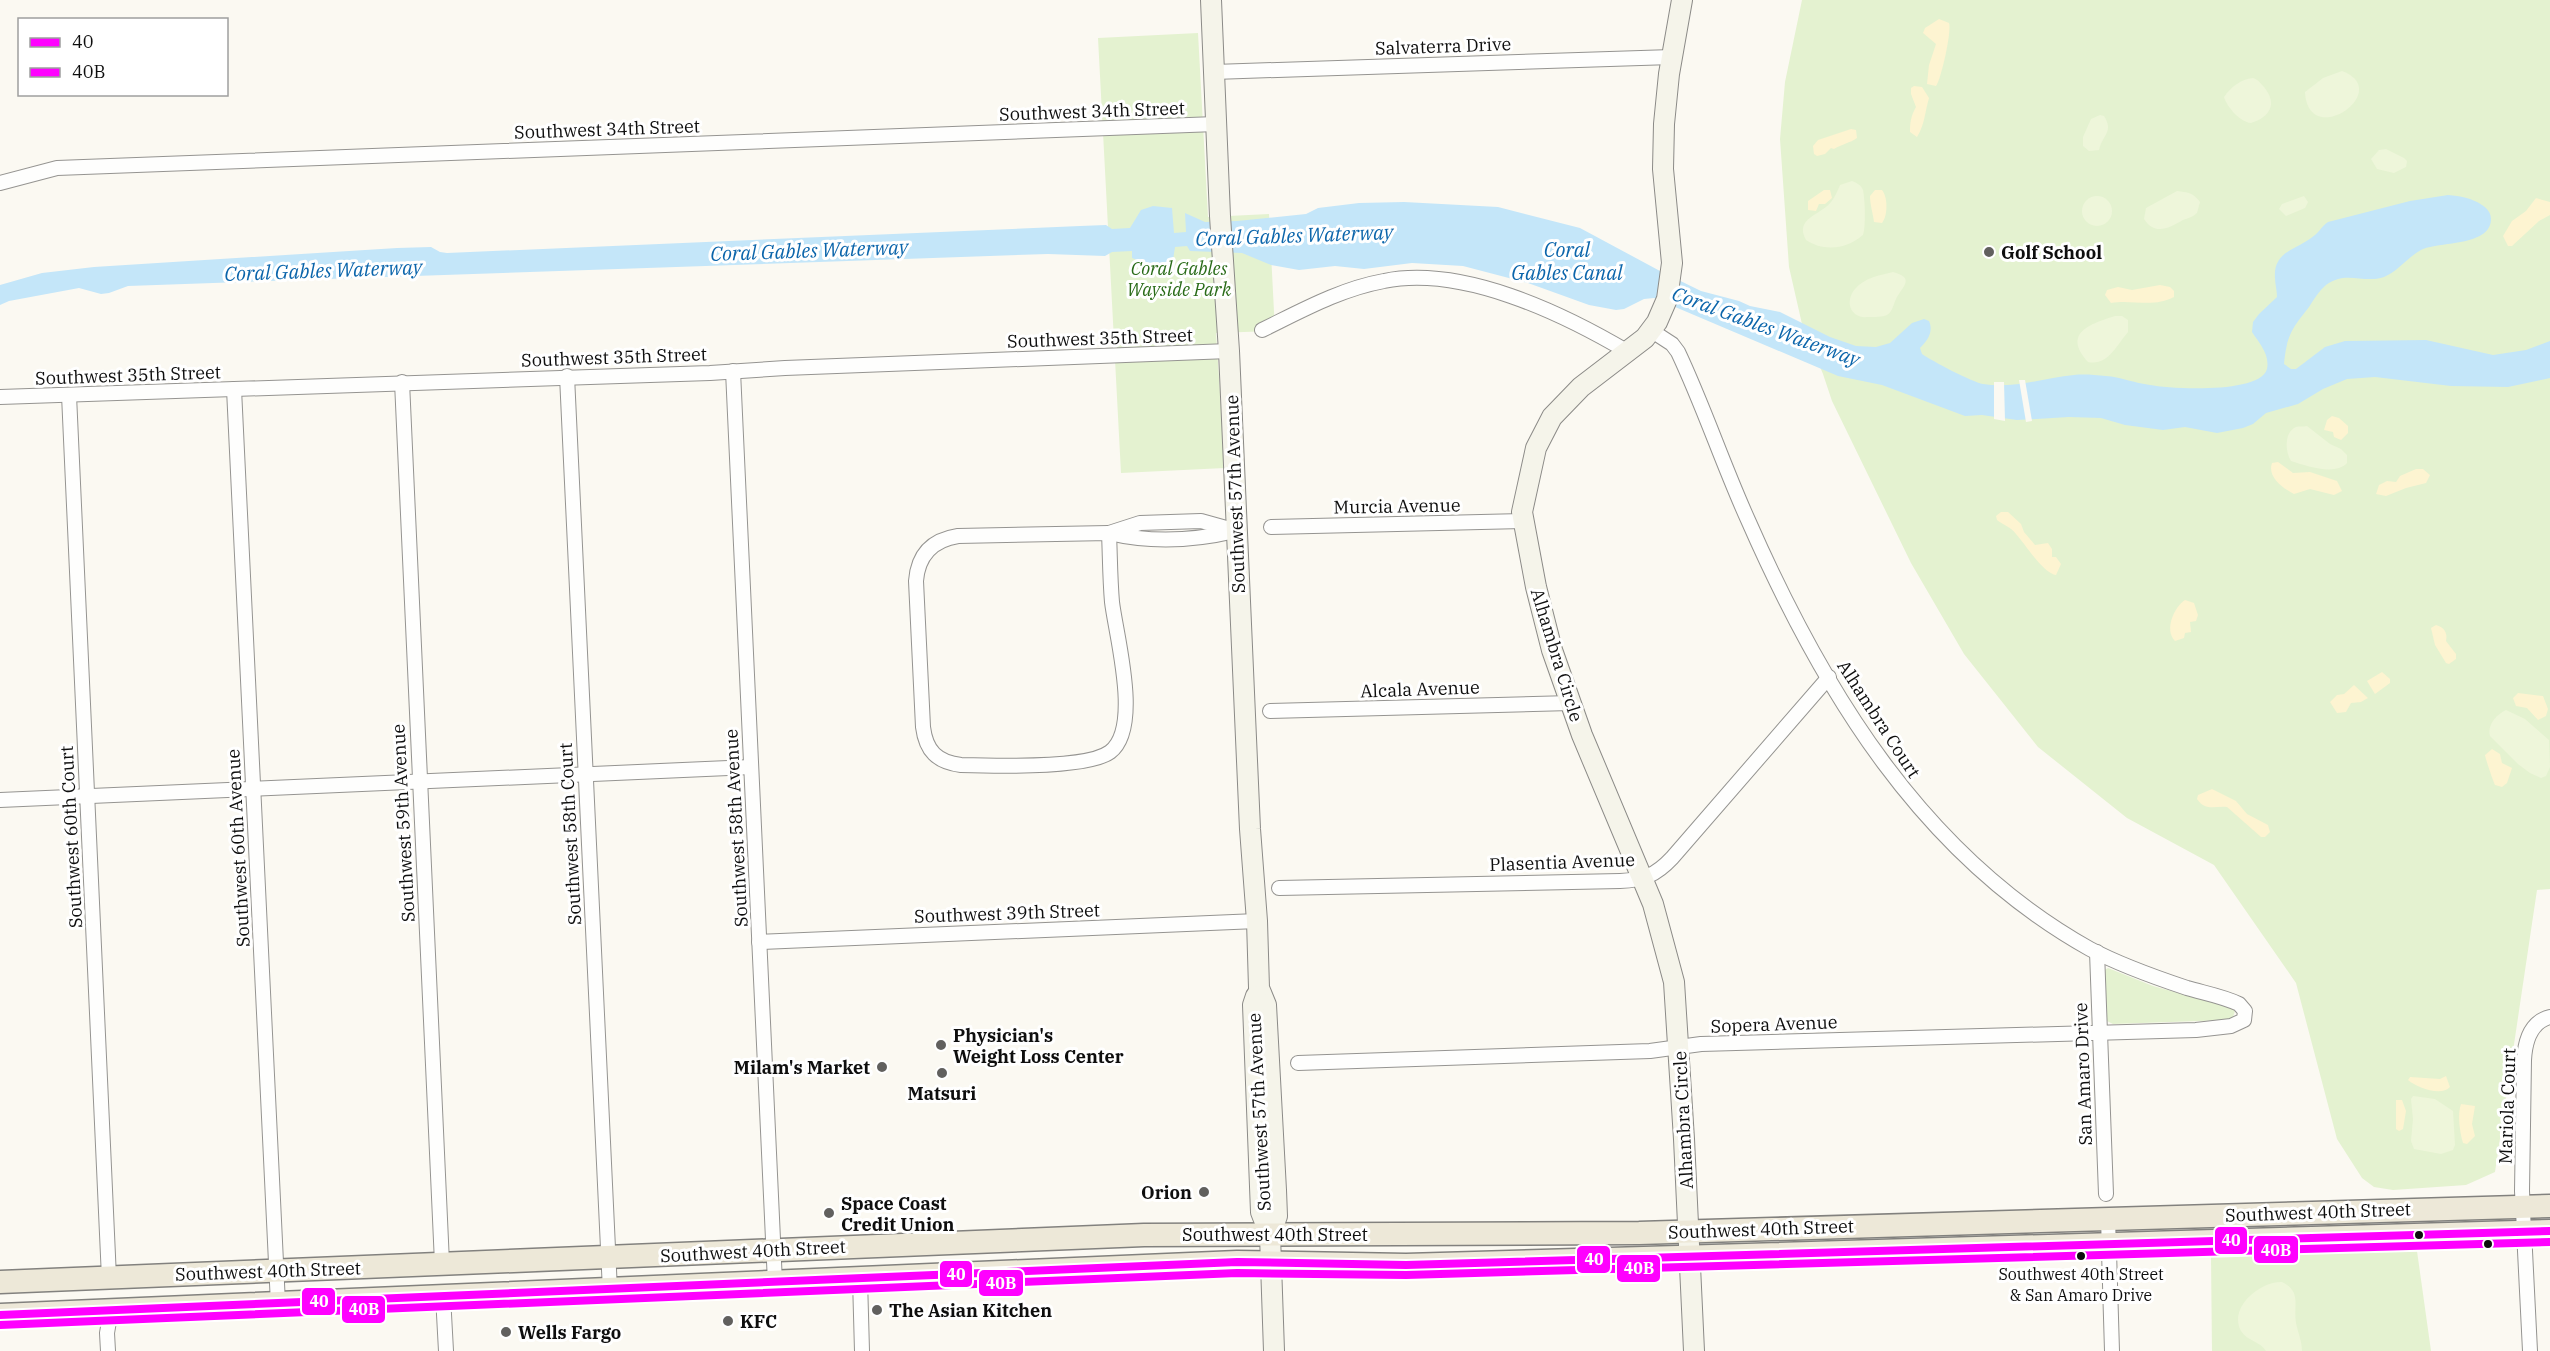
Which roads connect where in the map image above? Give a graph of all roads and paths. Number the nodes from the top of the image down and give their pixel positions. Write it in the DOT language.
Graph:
graph roads {
  1 [pos="1211,0"];
  2 [pos="1682,0"];
  3 [pos="1672,57"];
  4 [pos="1214,72"];
  5 [pos="1216,124"];
  6 [pos="0,172"];
  7 [pos="18,177"];
  8 [pos="0,183"];
  9 [pos="1262,330"];
  10 [pos="1652,331"];
  11 [pos="1229,351"];
  12 [pos="1628,352"];
  13 [pos="734,371"];
  14 [pos="567,376"];
  15 [pos="402,382"];
  16 [pos="234,389"];
  17 [pos="69,395"];
  18 [pos="0,398"];
  19 [pos="1523,521"];
  20 [pos="1271,527"];
  21 [pos="1237,531"];
  22 [pos="1109,533"];
  23 [pos="1829,677"];
  24 [pos="1571,703"];
  25 [pos="1270,711"];
  26 [pos="751,767"];
  27 [pos="585,774"];
  28 [pos="419,781"];
  29 [pos="253,788"];
  30 [pos="87,797"];
  31 [pos="0,800"];
  32 [pos="1641,878"];
  33 [pos="1279,888"];
  34 [pos="1257,921"];
  35 [pos="759,942"];
  36 [pos="2097,952"];
  37 [pos="2246,1015"];
  38 [pos="2550,1017"];
  39 [pos="2100,1033"];
  40 [pos="1679,1047"];
  41 [pos="1298,1063"];
  42 [pos="2106,1194"];
  43 [pos="2550,1206"];
  44 [pos="2523,1207"];
  45 [pos="2108,1218"];
  46 [pos="1689,1231"];
  47 [pos="2550,1231"];
  48 [pos="2524,1232"];
  49 [pos="1270,1235"];
  50 [pos="978,1241"];
  51 [pos="950,1242"];
  52 [pos="2109,1244"];
  53 [pos="774,1250"];
  54 [pos="1690,1257"];
  55 [pos="608,1258"];
  56 [pos="1271,1262"];
  57 [pos="442,1263"];
  58 [pos="276,1271"];
  59 [pos="170,1275"];
  60 [pos="949,1275"];
  61 [pos="920,1276"];
  62 [pos="109,1278"];
  63 [pos="860,1279"];
  64 [pos="0,1282"];
  65 [pos="775,1283"];
  66 [pos="610,1291"];
  67 [pos="443,1296"];
  68 [pos="410,1298"];
  69 [pos="278,1304"];
  70 [pos="111,1310"];
  71 [pos="34,1314"];
  72 [pos="0,1315"];
  73 [pos="108,1351"];
  74 [pos="446,1351"];
  75 [pos="862,1351"];
  76 [pos="1274,1351"];
  77 [pos="1694,1351"];
  78 [pos="2112,1351"];
  79 [pos="2530,1351"];
  1 -- 4 [label="street, Southwest 57th Avenue"];
  2 -- 3 [label="street, Alhambra Circle"];
  3 -- 4 [label="street, Salvaterra Drive"];
  3 -- 10 [label="street, Alhambra Circle"];
  4 -- 5 [label="street, Southwest 57th Avenue"];
  5 -- 7 [label="street, Southwest 34th Street"];
  5 -- 11 [label="street, Southwest 57th Avenue"];
  6 -- 7 [label="street, Southwest 34th Street"];
  7 -- 8 [label="street"];
  9 -- 12 [label="street"];
  10 -- 12 [label="street, Alhambra Circle"];
  10 -- 23 [label="street, Alhambra Court"];
  11 -- 13 [label="street, Southwest 35th Street"];
  11 -- 21 [label="street, Southwest 57th Avenue"];
  12 -- 19 [label="street, Alhambra Circle"];
  13 -- 14 [label="street, Southwest 35th Street"];
  13 -- 26 [label="street, Southwest 58th Avenue"];
  14 -- 15 [label="street, Southwest 35th Street"];
  14 -- 27 [label="street, Southwest 58th Court"];
  15 -- 16 [label="street, Southwest 35th Street"];
  15 -- 28 [label="street, Southwest 59th Avenue"];
  16 -- 17 [label="street, Southwest 35th Street"];
  16 -- 29 [label="street, Southwest 60th Avenue"];
  17 -- 18 [label="street, Southwest 35th Street"];
  17 -- 30 [label="street, Southwest 60th Court"];
  19 -- 20 [label="street, Murcia Avenue"];
  19 -- 24 [label="street, Alhambra Circle"];
  21 -- 22 [label="street"];
  21 -- 34 [label="street, Southwest 57th Avenue"];
  22 -- 22 [label="street"];
  23 -- 32 [label="street, Plasentia Avenue"];
  23 -- 36 [label="street, Alhambra Court"];
  24 -- 25 [label="street, Alcala Avenue"];
  24 -- 32 [label="street, Alhambra Circle"];
  26 -- 27 [label="street"];
  26 -- 35 [label="street, Southwest 58th Avenue"];
  27 -- 28 [label="street"];
  27 -- 55 [label="street, Southwest 58th Court"];
  28 -- 29 [label="street"];
  28 -- 57 [label="street, Southwest 59th Avenue"];
  29 -- 30 [label="street"];
  29 -- 58 [label="street, Southwest 60th Avenue"];
  30 -- 31 [label="street"];
  30 -- 62 [label="street, Southwest 60th Court"];
  32 -- 33 [label="street, Plasentia Avenue"];
  32 -- 40 [label="street, Alhambra Circle"];
  34 -- 35 [label="street, Southwest 39th Street"];
  34 -- 49 [label="street, Southwest 57th Avenue"];
  35 -- 53 [label="street, Southwest 58th Avenue"];
  36 -- 37 [label="street, Alhambra Court"];
  36 -- 39 [label="street, San Amaro Drive"];
  37 -- 39 [label="street, Sopera Avenue"];
  38 -- 44 [label="street, Mariola Court"];
  39 -- 40 [label="street, Sopera Avenue"];
  39 -- 42 [label="street, San Amaro Drive"];
  40 -- 41 [label="street, Sopera Avenue"];
  40 -- 46 [label="street, Alhambra Circle"];
  43 -- 44 [label="main road, Southwest 40th Street"];
  44 -- 45 [label="main road, Southwest 40th Street"];
  44 -- 48 [label="street, Mariola Court"];
  45 -- 46 [label="main road, Southwest 40th Street"];
  45 -- 52 [label="street"];
  46 -- 49 [label="main road, Southwest 40th Street"];
  46 -- 54 [label="street, Alhambra Circle"];
  47 -- 48 [label="main road, Southwest 40th Street"];
  48 -- 52 [label="main road, Southwest 40th Street"];
  48 -- 79 [label="street, Mariola Court"];
  49 -- 50 [label="main road, Southwest 40th Street"];
  49 -- 56 [label="street, Southwest 57th Avenue"];
  50 -- 51 [label="main road, Southwest 40th Street"];
  50 -- 60 [label="main road"];
  51 -- 53 [label="main road, Southwest 40th Street"];
  51 -- 61 [label="main road"];
  52 -- 54 [label="main road, Southwest 40th Street"];
  52 -- 78 [label="street"];
  53 -- 55 [label="main road, Southwest 40th Street"];
  53 -- 65 [label="street, Southwest 58th Avenue"];
  54 -- 56 [label="main road, Southwest 40th Street"];
  54 -- 77 [label="street, Alhambra Circle"];
  55 -- 57 [label="main road, Southwest 40th Street"];
  55 -- 66 [label="street, Southwest 58th Court"];
  56 -- 60 [label="main road, Southwest 40th Street"];
  56 -- 76 [label="street, Southwest 57th Avenue"];
  57 -- 58 [label="main road, Southwest 40th Street"];
  57 -- 68 [label="main road"];
  58 -- 59 [label="main road, Southwest 40th Street"];
  58 -- 69 [label="street, Southwest 60th Avenue"];
  59 -- 62 [label="main road, Southwest 40th Street"];
  59 -- 70 [label="main road"];
  60 -- 61 [label="main road, Southwest 40th Street"];
  61 -- 63 [label="main road, Southwest 40th Street"];
  62 -- 64 [label="main road, Southwest 40th Street"];
  62 -- 71 [label="main road"];
  63 -- 65 [label="main road, Southwest 40th Street"];
  63 -- 75 [label="street"];
  65 -- 66 [label="main road, Southwest 40th Street"];
  66 -- 67 [label="main road, Southwest 40th Street"];
  67 -- 68 [label="main road, Southwest 40th Street"];
  67 -- 74 [label="street"];
  68 -- 69 [label="main road, Southwest 40th Street"];
  69 -- 70 [label="main road, Southwest 40th Street"];
  70 -- 71 [label="main road, Southwest 40th Street"];
  70 -- 73 [label="street"];
  71 -- 72 [label="main road, Southwest 40th Street"];
}
